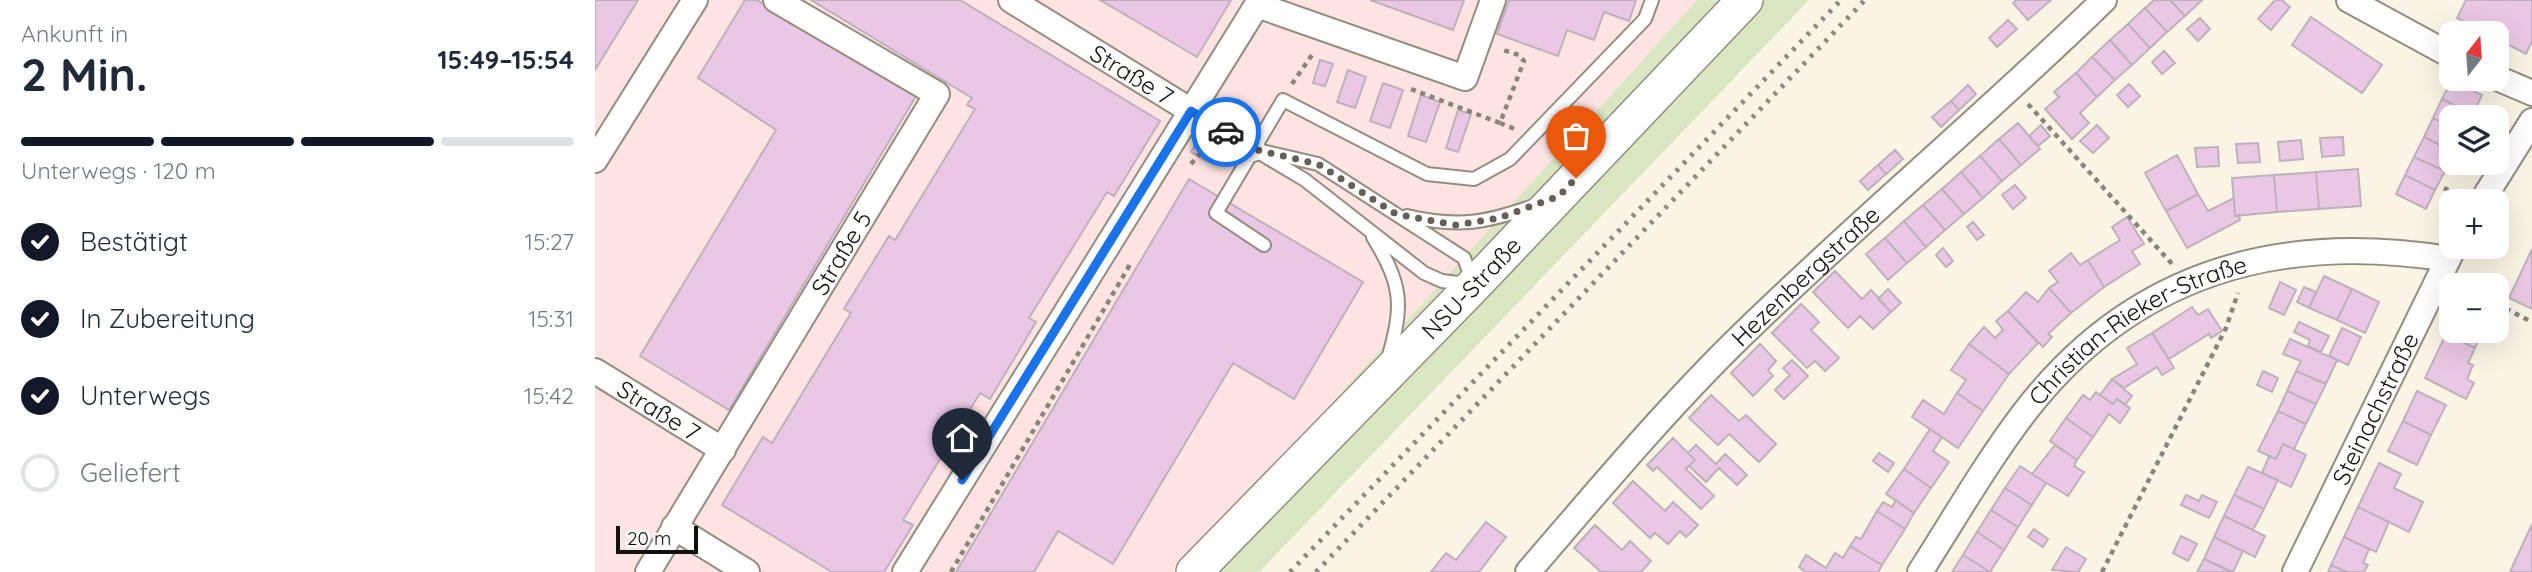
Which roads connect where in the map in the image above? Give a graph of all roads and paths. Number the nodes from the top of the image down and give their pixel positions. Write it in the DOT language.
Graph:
graph roads {
  1 [pos="695,0"];
  2 [pos="776,0"];
  3 [pos="1011,0"];
  4 [pos="1493,0"];
  5 [pos="1651,0"];
  6 [pos="1745,0"];
  7 [pos="2105,0"];
  8 [pos="2349,0"];
  9 [pos="2439,49"];
  10 [pos="1519,55"];
  11 [pos="1524,61"];
  12 [pos="2509,83"];
  13 [pos="2014,88"];
  14 [pos="2532,93"];
  15 [pos="1191,111"];
  16 [pos="2532,121"];
  17 [pos="1222,130"];
  18 [pos="1253,149"];
  19 [pos="595,160"];
  20 [pos="1190,166"];
  21 [pos="2489,189"];
  22 [pos="1559,196"];
  23 [pos="1396,214"];
  24 [pos="1369,231"];
  25 [pos="1264,245"];
  26 [pos="2439,253"];
  27 [pos="1133,259"];
  28 [pos="2448,259"];
  29 [pos="2234,264"];
  30 [pos="2185,282"];
  31 [pos="1474,285"];
  32 [pos="2509,310"];
  33 [pos="2532,322"];
  34 [pos="595,371"];
  35 [pos="1382,380"];
  36 [pos="723,450"];
  37 [pos="674,527"];
  38 [pos="648,572"];
  39 [pos="747,572"];
  40 [pos="905,572"];
  41 [pos="951,572"];
  42 [pos="1194,572"];
  43 [pos="1528,572"];
  44 [pos="1920,572"];
  45 [pos="2102,572"];
  46 [pos="2295,572"];
  1 -- 19 [label="street"];
  2 -- 36 [label="street, Straße 5"];
  3 -- 15 [label="street, Straße 7"];
  4 -- 15 [label="street"];
  5 -- 18 [label="lane"];
  6 -- 22 [label="main road, NSU-Straße"];
  7 -- 13 [label="street, Hezenbergstraße"];
  8 -- 9 [label="street"];
  10 -- 11 [label="path"];
  12 -- 14 [label="street"];
  13 -- 30 [label="path"];
  13 -- 43 [label="street, Hezenbergstraße"];
  15 -- 17 [label="street, Straße 7"];
  15 -- 40 [label="street"];
  16 -- 21 [label="street"];
  17 -- 18 [label="street, Straße 7"];
  17 -- 20 [label="path"];
  18 -- 23 [label="lane"];
  18 -- 24 [label="lane"];
  18 -- 25 [label="lane"];
  22 -- 23 [label="lane"];
  22 -- 31 [label="main road, NSU-Straße"];
  23 -- 31 [label="lane"];
  24 -- 31 [label="lane"];
  24 -- 35 [label="lane"];
  26 -- 29 [label="street, Christian-Rieker-Straße"];
  27 -- 41 [label="path"];
  28 -- 46 [label="street, Steinachstraße"];
  29 -- 30 [label="street, Christian-Rieker-Straße"];
  29 -- 45 [label="path"];
  30 -- 44 [label="street, Christian-Rieker-Straße"];
  31 -- 35 [label="main road, NSU-Straße"];
  32 -- 33 [label="path"];
  34 -- 36 [label="street, Straße 7"];
  35 -- 42 [label="main road, NSU-Straße"];
  36 -- 37 [label="street, Straße 5"];
  37 -- 38 [label="street, Straße 5"];
  37 -- 39 [label="street"];
}
